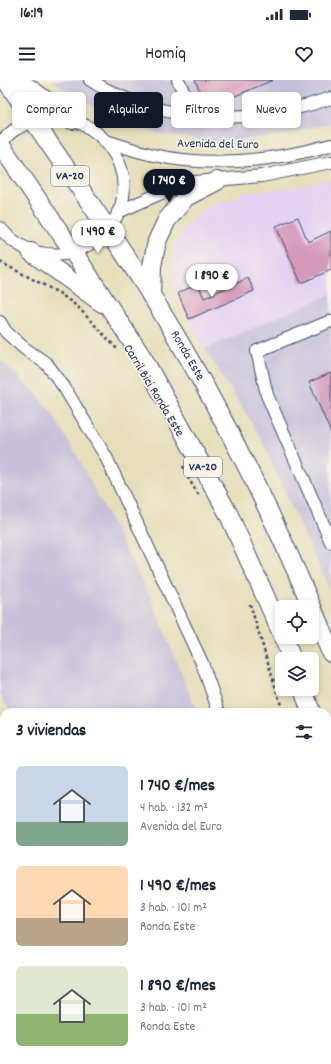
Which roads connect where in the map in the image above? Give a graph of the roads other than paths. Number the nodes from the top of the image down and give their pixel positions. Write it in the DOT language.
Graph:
graph roads {
  1 [pos="6,80"];
  2 [pos="18,80"];
  3 [pos="90,80"];
  4 [pos="178,80"];
  5 [pos="14,92"];
  6 [pos="34,92"];
  7 [pos="183,92"];
  8 [pos="331,98"];
  9 [pos="171,112"];
  10 [pos="234,116"];
  11 [pos="86,126"];
  12 [pos="19,128"];
  13 [pos="38,128"];
  14 [pos="106,141"];
  15 [pos="0,144"];
  16 [pos="331,145"];
  17 [pos="331,162"];
  18 [pos="217,181"];
  19 [pos="118,212"];
  20 [pos="0,228"];
  21 [pos="107,231"];
  22 [pos="31,252"];
  23 [pos="74,253"];
  24 [pos="151,296"];
  25 [pos="109,308"];
  26 [pos="331,321"];
  27 [pos="0,322"];
  28 [pos="331,542"];
  29 [pos="275,618"];
  30 [pos="331,653"];
  31 [pos="305,696"];
  32 [pos="218,708"];
  33 [pos="310,708"];
  1 -- 5 [label="highway, Ronda Este / VA-20"];
  2 -- 6 [label="highway"];
  3 -- 9 [label="street"];
  4 -- 7 [label="street"];
  8 -- 10 [label="street"];
  11 -- 14 [label="street"];
  12 -- 15 [label="street"];
  13 -- 21 [label="highway, Ronda Este / VA-20"];
  14 -- 16 [label="street, Avenida del Euro"];
  14 -- 19 [label="street"];
  15 -- 23 [label="highway, VA-20"];
  17 -- 18 [label="street"];
  18 -- 19 [label="street"];
  18 -- 24 [label="highway"];
  19 -- 21 [label="street"];
  20 -- 22 [label="street"];
  21 -- 23 [label="street"];
  21 -- 24 [label="highway, Ronda Este / VA-20"];
  22 -- 23 [label="street"];
  22 -- 25 [label="highway"];
  23 -- 25 [label="highway, VA-20"];
  24 -- 30 [label="highway, Ronda Este / VA-20"];
  25 -- 29 [label="highway, VA-20"];
  26 -- 28 [label="street"];
  27 -- 32 [label="street"];
  31 -- 33 [label="highway"];
}
